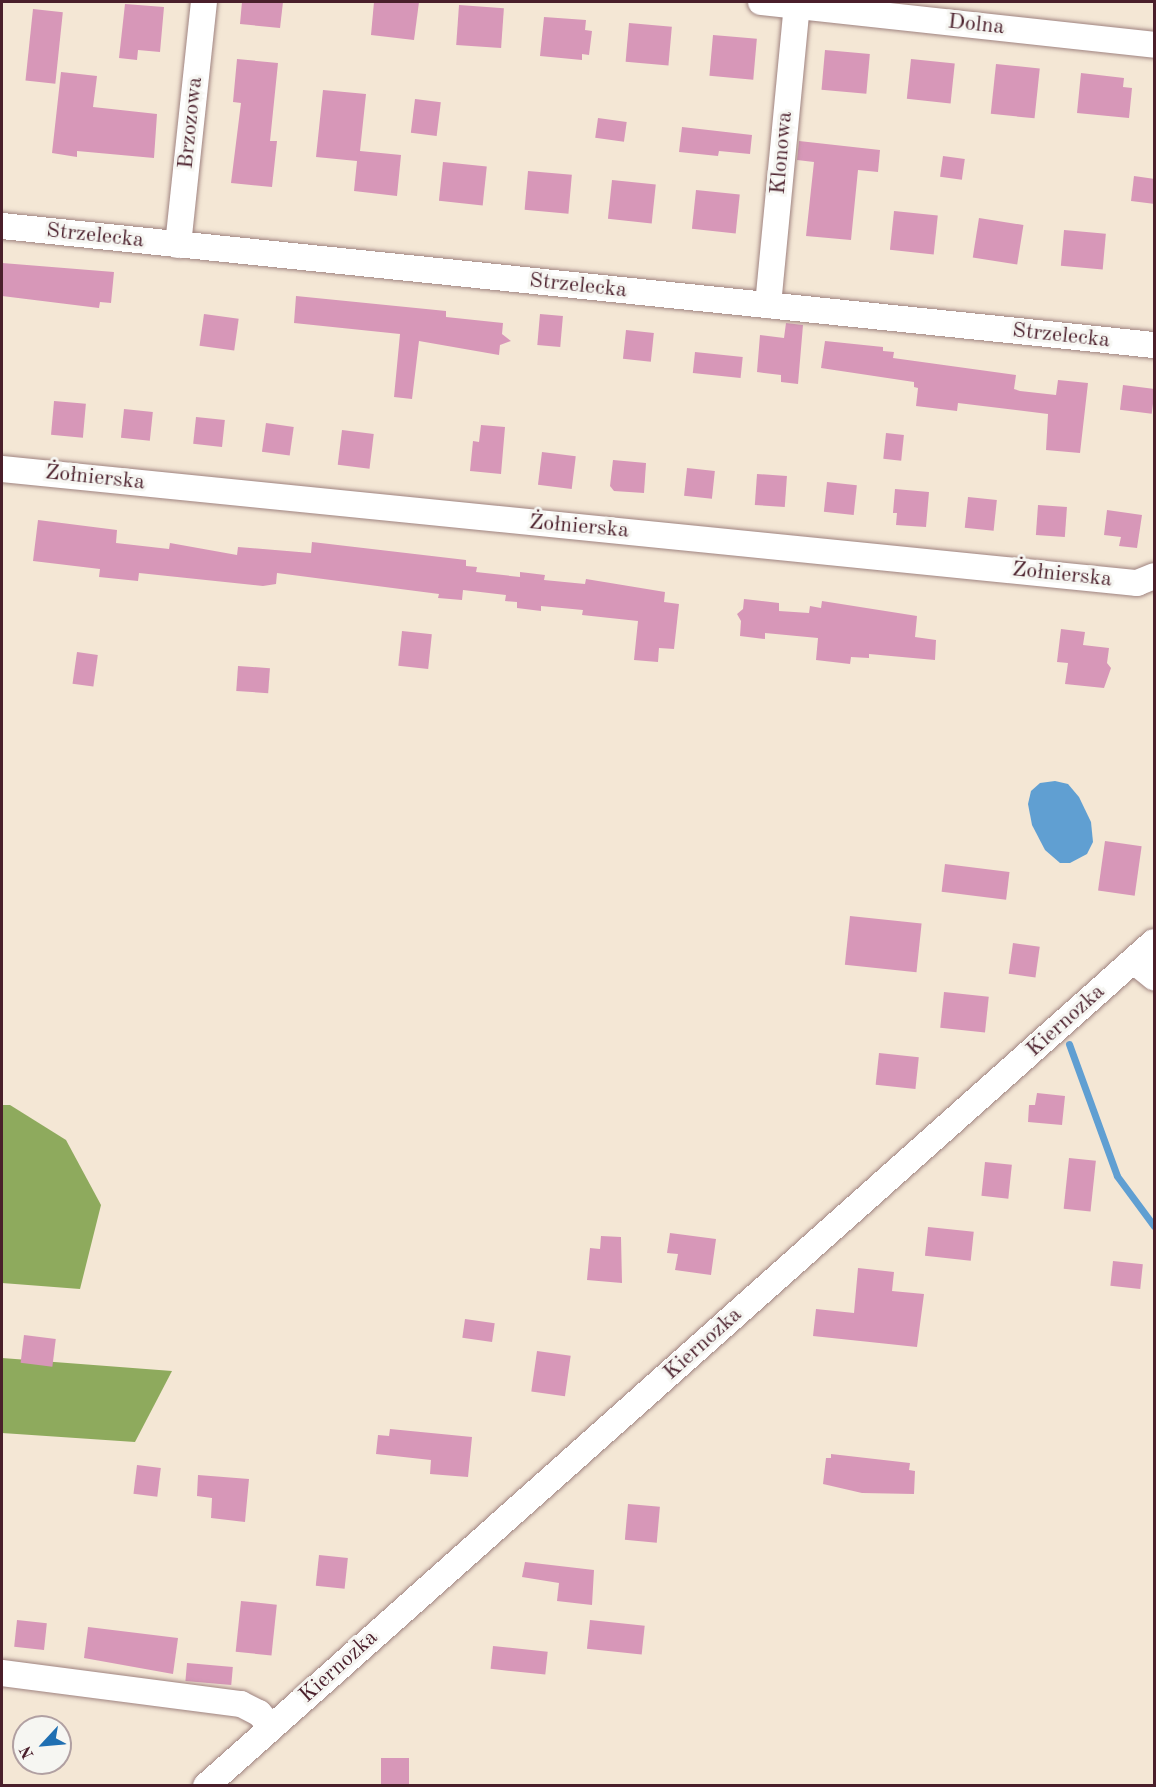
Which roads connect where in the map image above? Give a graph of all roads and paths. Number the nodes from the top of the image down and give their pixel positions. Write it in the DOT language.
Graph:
graph roads {
  1 [pos="204,2"];
  2 [pos="761,2"];
  3 [pos="797,3"];
  4 [pos="1155,45"];
  5 [pos="2,226"];
  6 [pos="178,245"];
  7 [pos="768,305"];
  8 [pos="1155,345"];
  9 [pos="2,469"];
  10 [pos="1155,576"];
  11 [pos="1155,942"];
  12 [pos="1134,961"];
  13 [pos="1155,977"];
  14 [pos="2,1672"];
  15 [pos="271,1727"];
  16 [pos="206,1785"];
  1 -- 6 [label="street, Brzozowa"];
  2 -- 3 [label="street, Dolna"];
  3 -- 4 [label="street, Dolna"];
  3 -- 7 [label="street, Klonowa"];
  5 -- 6 [label="street, Strzelecka"];
  6 -- 7 [label="street, Strzelecka"];
  7 -- 8 [label="street, Strzelecka"];
  9 -- 10 [label="street, Żołnierska"];
  11 -- 12 [label="street, Kiernozka"];
  12 -- 13 [label="street"];
  12 -- 15 [label="street, Kiernozka"];
  14 -- 15 [label="street"];
  15 -- 16 [label="street, Kiernozka"];
}
